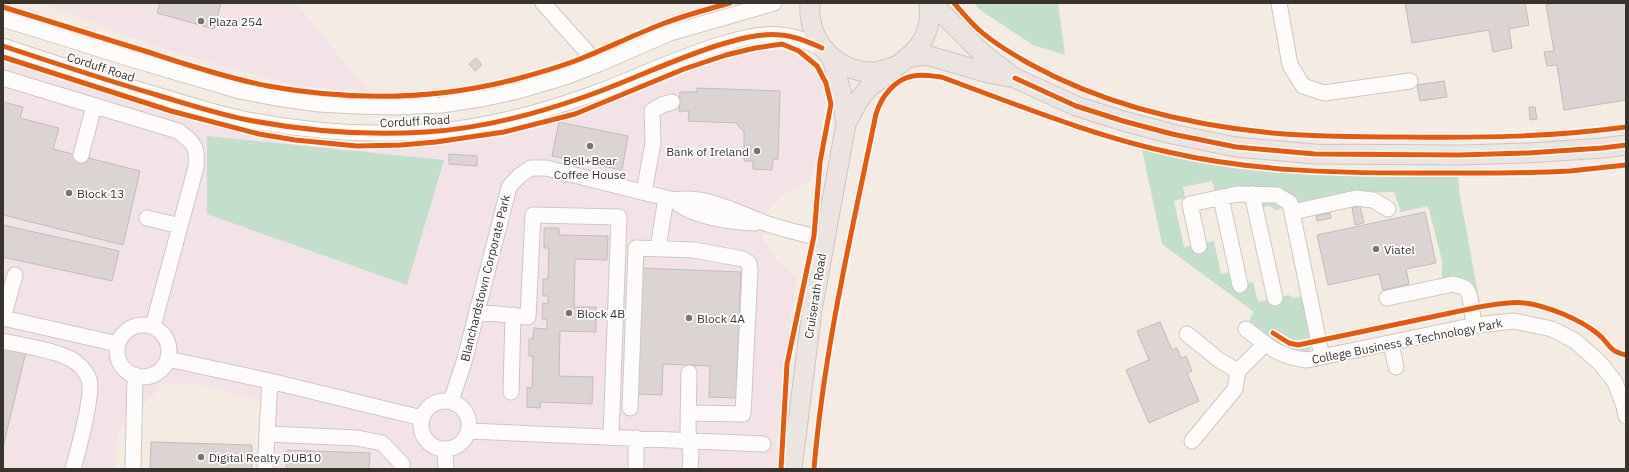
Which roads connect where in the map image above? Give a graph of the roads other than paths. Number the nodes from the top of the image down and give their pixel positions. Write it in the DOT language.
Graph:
graph roads {
  1 [pos="543,3"];
  2 [pos="774,3"];
  3 [pos="810,3"];
  4 [pos="930,3"];
  5 [pos="1279,3"];
  6 [pos="3,19"];
  7 [pos="3,46"];
  8 [pos="827,53"];
  9 [pos="902,62"];
  10 [pos="596,65"];
  11 [pos="3,78"];
  12 [pos="1014,78"];
  13 [pos="1410,81"];
  14 [pos="672,102"];
  15 [pos="94,106"];
  16 [pos="846,124"];
  17 [pos="1626,145"];
  18 [pos="80,155"];
  19 [pos="644,192"];
  20 [pos="1252,194"];
  21 [pos="1220,198"];
  22 [pos="670,199"];
  23 [pos="1388,209"];
  24 [pos="1292,212"];
  25 [pos="147,218"];
  26 [pos="180,226"];
  27 [pos="824,239"];
  28 [pos="1198,246"];
  29 [pos="658,248"];
  30 [pos="15,275"];
  31 [pos="1240,285"];
  32 [pos="1275,298"];
  33 [pos="1387,298"];
  34 [pos="478,312"];
  35 [pos="513,315"];
  36 [pos="3,318"];
  37 [pos="153,326"];
  38 [pos="1474,326"];
  39 [pos="1246,330"];
  40 [pos="1187,334"];
  41 [pos="3,341"];
  42 [pos="1391,343"];
  43 [pos="118,344"];
  44 [pos="1265,344"];
  45 [pos="1322,357"];
  46 [pos="168,359"];
  47 [pos="1396,367"];
  48 [pos="1238,371"];
  49 [pos="689,373"];
  50 [pos="135,376"];
  51 [pos="270,381"];
  52 [pos="511,392"];
  53 [pos="451,401"];
  54 [pos="630,408"];
  55 [pos="688,413"];
  56 [pos="1626,416"];
  57 [pos="422,418"];
  58 [pos="469,431"];
  59 [pos="267,434"];
  60 [pos="611,437"];
  61 [pos="636,438"];
  62 [pos="690,440"];
  63 [pos="1192,441"];
  64 [pos="763,444"];
  65 [pos="445,449"];
  66 [pos="73,469"];
  67 [pos="133,469"];
  68 [pos="265,469"];
  69 [pos="402,469"];
  70 [pos="446,469"];
  71 [pos="636,469"];
  72 [pos="690,469"];
  73 [pos="792,469"];
  1 -- 10 [label="street"];
  2 -- 10 [label="street, Corduff Road"];
  3 -- 8 [label="main road, Cruiserath Road"];
  4 -- 9 [label="main road, Cruiserath Road"];
  4 -- 12 [label="main road"];
  5 -- 13 [label="street"];
  6 -- 10 [label="street, Corduff Road"];
  7 -- 8 [label="street, Corduff Road"];
  8 -- 9 [label="main road"];
  8 -- 16 [label="main road, Cruiserath Road"];
  9 -- 12 [label="main road"];
  9 -- 16 [label="main road, Cruiserath Road"];
  11 -- 15 [label="street"];
  12 -- 17 [label="main road"];
  14 -- 19 [label="street"];
  15 -- 18 [label="street"];
  15 -- 26 [label="street"];
  16 -- 27 [label="main road, Cruiserath Road"];
  19 -- 22 [label="street, Blanchardstown Corporate Park"];
  19 -- 34 [label="street, Blanchardstown Corporate Park"];
  20 -- 21 [label="street"];
  20 -- 24 [label="street"];
  20 -- 32 [label="street"];
  21 -- 28 [label="street"];
  21 -- 31 [label="street"];
  22 -- 27 [label="street, Blanchardstown Corporate Park"];
  22 -- 29 [label="street"];
  23 -- 24 [label="street"];
  24 -- 45 [label="street"];
  25 -- 26 [label="street"];
  26 -- 37 [label="street"];
  27 -- 73 [label="main road, Cruiserath Road"];
  29 -- 54 [label="street"];
  29 -- 55 [label="street"];
  30 -- 36 [label="street"];
  33 -- 38 [label="street"];
  34 -- 35 [label="street"];
  34 -- 53 [label="street, Blanchardstown Corporate Park"];
  35 -- 52 [label="street"];
  35 -- 60 [label="street"];
  36 -- 43 [label="street"];
  37 -- 43 [label="street"];
  37 -- 46 [label="street"];
  38 -- 42 [label="street, College Business & Technology Park"];
  38 -- 56 [label="street, College Business & Technology Park"];
  39 -- 44 [label="street, College Business & Technology Park"];
  40 -- 48 [label="street"];
  41 -- 66 [label="street"];
  42 -- 45 [label="street, College Business & Technology Park"];
  42 -- 47 [label="street"];
  43 -- 50 [label="street"];
  44 -- 45 [label="street, College Business & Technology Park"];
  44 -- 48 [label="street"];
  46 -- 50 [label="street"];
  46 -- 51 [label="street"];
  48 -- 63 [label="street"];
  49 -- 55 [label="street"];
  50 -- 67 [label="street"];
  51 -- 57 [label="street"];
  51 -- 59 [label="street"];
  53 -- 57 [label="street"];
  53 -- 58 [label="street"];
  55 -- 62 [label="street"];
  57 -- 65 [label="street"];
  58 -- 60 [label="street"];
  58 -- 65 [label="street"];
  59 -- 68 [label="street"];
  59 -- 69 [label="street"];
  60 -- 61 [label="street"];
  61 -- 62 [label="street"];
  61 -- 71 [label="street"];
  62 -- 64 [label="street"];
  62 -- 72 [label="street"];
  65 -- 70 [label="street"];
}
